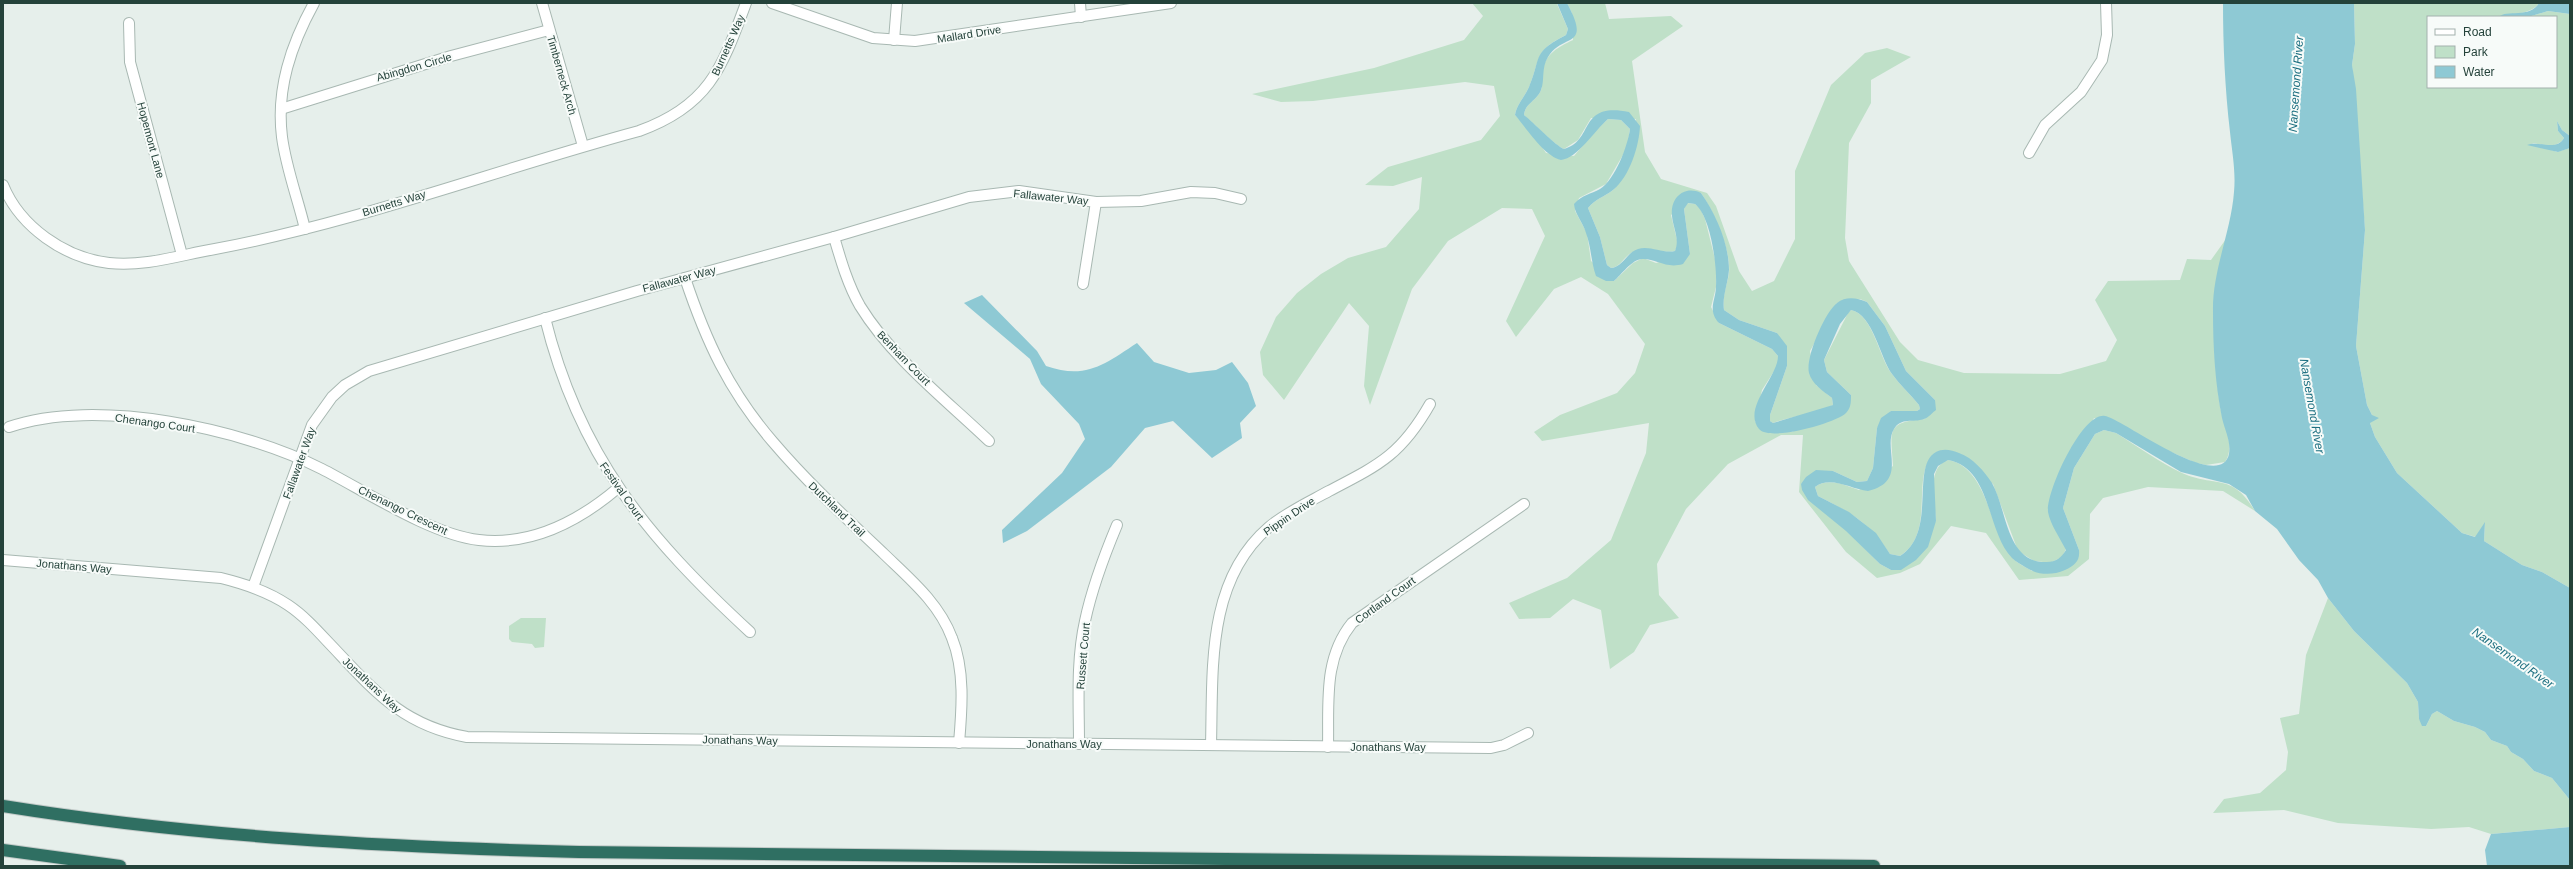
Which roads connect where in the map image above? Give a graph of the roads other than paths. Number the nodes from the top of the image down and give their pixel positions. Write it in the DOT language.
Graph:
graph roads {
  1 [pos="314,3"];
  2 [pos="542,3"];
  3 [pos="746,3"];
  4 [pos="772,3"];
  5 [pos="897,3"];
  6 [pos="1080,3"];
  7 [pos="1171,3"];
  8 [pos="2106,3"];
  9 [pos="1081,17"];
  10 [pos="129,24"];
  11 [pos="549,30"];
  12 [pos="894,40"];
  13 [pos="281,109"];
  14 [pos="583,146"];
  15 [pos="2029,153"];
  16 [pos="3,185"];
  17 [pos="1241,199"];
  18 [pos="1096,202"];
  19 [pos="305,229"];
  20 [pos="834,237"];
  21 [pos="182,255"];
  22 [pos="685,278"];
  23 [pos="1083,284"];
  24 [pos="545,318"];
  25 [pos="1430,404"];
  26 [pos="9,427"];
  27 [pos="989,441"];
  28 [pos="299,458"];
  29 [pos="618,488"];
  30 [pos="1524,504"];
  31 [pos="1117,525"];
  32 [pos="3,560"];
  33 [pos="254,587"];
  34 [pos="750,632"];
  35 [pos="1528,733"];
  36 [pos="959,743"];
  37 [pos="1079,744"];
  38 [pos="1211,745"];
  39 [pos="1328,747"];
  40 [pos="3,806"];
  41 [pos="3,850"];
  42 [pos="120,866"];
  43 [pos="1874,866"];
  1 -- 13 [label="street"];
  2 -- 11 [label="street, Timberneck Arch"];
  3 -- 14 [label="street, Burnetts Way"];
  4 -- 12 [label="street, Mallard Drive"];
  5 -- 12 [label="street"];
  6 -- 9 [label="street"];
  7 -- 9 [label="street, Mallard Drive"];
  8 -- 15 [label="street"];
  9 -- 12 [label="street, Mallard Drive"];
  10 -- 21 [label="street, Hopemont Lane"];
  11 -- 13 [label="street, Abingdon Circle"];
  11 -- 14 [label="street, Timberneck Arch"];
  13 -- 19 [label="street"];
  14 -- 19 [label="street, Burnetts Way"];
  16 -- 21 [label="street, Burnetts Way"];
  17 -- 18 [label="street, Fallawater Way"];
  18 -- 20 [label="street, Fallawater Way"];
  18 -- 23 [label="street"];
  19 -- 21 [label="street, Burnetts Way"];
  20 -- 22 [label="street, Fallawater Way"];
  20 -- 27 [label="street, Benham Court"];
  22 -- 24 [label="street, Fallawater Way"];
  22 -- 36 [label="street, Dutchland Trail"];
  24 -- 28 [label="street, Fallawater Way"];
  24 -- 29 [label="street, Festival Court"];
  25 -- 38 [label="street, Pippin Drive"];
  26 -- 28 [label="street, Chenango Court"];
  28 -- 29 [label="street, Chenango Crescent"];
  28 -- 33 [label="street, Fallawater Way"];
  29 -- 34 [label="street, Festival Court"];
  30 -- 39 [label="street, Cortland Court"];
  31 -- 37 [label="street, Russett Court"];
  32 -- 33 [label="street, Jonathans Way"];
  33 -- 36 [label="street, Jonathans Way"];
  35 -- 39 [label="street, Jonathans Way"];
  36 -- 37 [label="street, Jonathans Way"];
  37 -- 38 [label="street, Jonathans Way"];
  38 -- 39 [label="street, Jonathans Way"];
  40 -- 43 [label="highway"];
  41 -- 42 [label="highway"];
}
